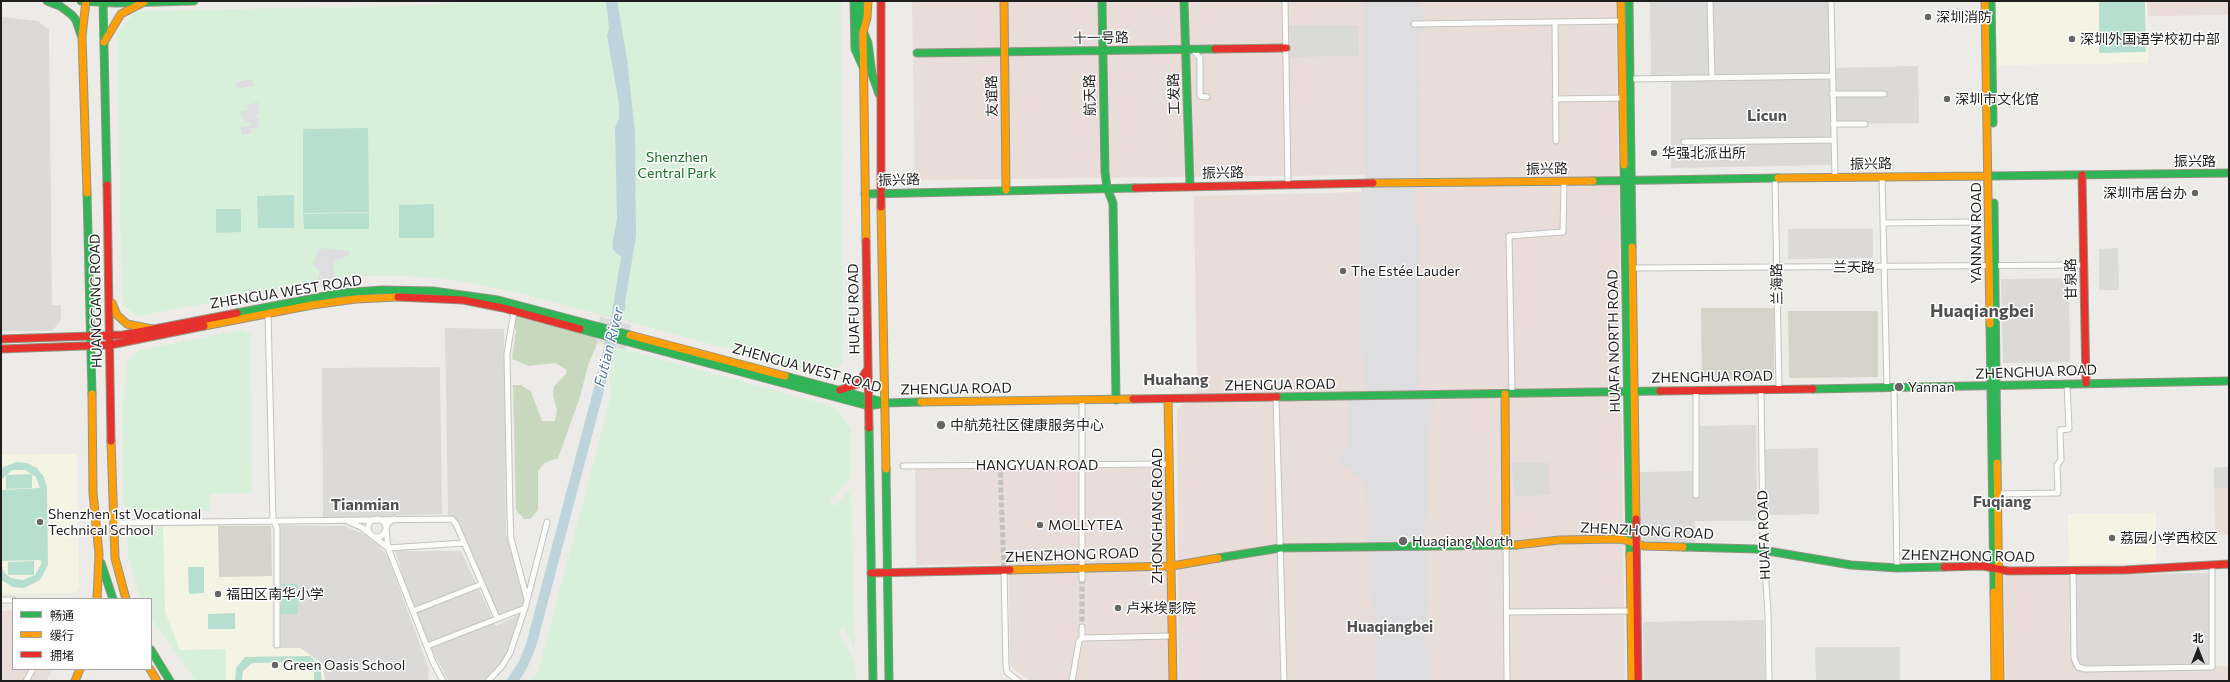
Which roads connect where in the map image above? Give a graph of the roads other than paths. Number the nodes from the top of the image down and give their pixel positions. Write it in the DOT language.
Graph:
graph roads {
  1 [pos="48,1"];
  2 [pos="81,1"];
  3 [pos="86,1"];
  4 [pos="194,1"];
  5 [pos="854,1"];
  6 [pos="860,1"];
  7 [pos="868,1"];
  8 [pos="881,1"];
  9 [pos="1004,1"];
  10 [pos="1102,1"];
  11 [pos="1184,1"];
  12 [pos="1285,1"];
  13 [pos="1621,1"];
  14 [pos="1629,1"];
  15 [pos="1710,1"];
  16 [pos="1831,1"];
  17 [pos="1985,1"];
  18 [pos="1991,1"];
  19 [pos="103,2"];
  20 [pos="144,2"];
  21 [pos="1622,21"];
  22 [pos="1555,22"];
  23 [pos="1414,24"];
  24 [pos="863,32"];
  25 [pos="82,36"];
  26 [pos="104,46"];
  27 [pos="1286,48"];
  28 [pos="1189,50"];
  29 [pos="1102,51"];
  30 [pos="1004,52"];
  31 [pos="917,53"];
  32 [pos="863,67"];
  33 [pos="1832,76"];
  34 [pos="1712,78"];
  35 [pos="1630,79"];
  36 [pos="1832,94"];
  37 [pos="1884,94"];
  38 [pos="1207,97"];
  39 [pos="881,98"];
  40 [pos="1555,98"];
  41 [pos="1623,98"];
  42 [pos="1833,124"];
  43 [pos="1865,124"];
  44 [pos="1834,140"];
  45 [pos="1556,141"];
  46 [pos="1684,142"];
  47 [pos="2229,173"];
  48 [pos="2082,174"];
  49 [pos="1991,176"];
  50 [pos="1882,177"];
  51 [pos="1835,178"];
  52 [pos="1775,179"];
  53 [pos="1564,181"];
  54 [pos="1628,181"];
  55 [pos="1288,185"];
  56 [pos="1190,186"];
  57 [pos="1107,188"];
  58 [pos="1006,190"];
  59 [pos="881,193"];
  60 [pos="865,194"];
  61 [pos="1976,222"];
  62 [pos="1883,223"];
  63 [pos="2083,265"];
  64 [pos="1884,266"];
  65 [pos="1992,266"];
  66 [pos="1777,267"];
  67 [pos="1629,268"];
  68 [pos="110,298"];
  69 [pos="514,311"];
  70 [pos="268,314"];
  71 [pos="152,329"];
  72 [pos="594,329"];
  73 [pos="90,336"];
  74 [pos="110,336"];
  75 [pos="630,337"];
  76 [pos="1,339"];
  77 [pos="110,345"];
  78 [pos="90,347"];
  79 [pos="1,349"];
  80 [pos="868,367"];
  81 [pos="2229,381"];
  82 [pos="2086,383"];
  83 [pos="2066,384"];
  84 [pos="1993,386"];
  85 [pos="1891,388"];
  86 [pos="1779,389"];
  87 [pos="836,390"];
  88 [pos="1762,390"];
  89 [pos="1631,391"];
  90 [pos="1696,391"];
  91 [pos="1509,393"];
  92 [pos="1276,398"];
  93 [pos="1168,399"];
  94 [pos="1082,400"];
  95 [pos="1116,400"];
  96 [pos="884,402"];
  97 [pos="868,403"];
  98 [pos="1170,464"];
  99 [pos="1082,465"];
  100 [pos="903,466"];
  101 [pos="1995,494"];
  102 [pos="1696,495"];
  103 [pos="376,519"];
  104 [pos="395,519"];
  105 [pos="273,520"];
  106 [pos="342,521"];
  107 [pos="547,522"];
  108 [pos="113,523"];
  109 [pos="386,528"];
  110 [pos="371,535"];
  111 [pos="464,543"];
  112 [pos="1633,544"];
  113 [pos="1506,546"];
  114 [pos="388,548"];
  115 [pos="1280,548"];
  116 [pos="1764,550"];
  117 [pos="99,554"];
  118 [pos="2229,564"];
  119 [pos="2212,565"];
  120 [pos="1172,566"];
  121 [pos="1082,567"];
  122 [pos="1897,568"];
  123 [pos="1996,568"];
  124 [pos="1004,570"];
  125 [pos="2073,570"];
  126 [pos="871,573"];
  127 [pos="887,573"];
  128 [pos="1082,579"];
  129 [pos="482,584"];
  130 [pos="97,598"];
  131 [pos="113,598"];
  132 [pos="126,598"];
  133 [pos="527,599"];
  134 [pos="1,600"];
  135 [pos="12,600"];
  136 [pos="525,608"];
  137 [pos="413,611"];
  138 [pos="1631,611"];
  139 [pos="1507,612"];
  140 [pos="497,618"];
  141 [pos="1082,627"];
  142 [pos="1172,636"];
  143 [pos="1082,638"];
  144 [pos="277,645"];
  145 [pos="427,646"];
  146 [pos="152,651"];
  147 [pos="163,667"];
  148 [pos="32,670"];
  149 [pos="80,670"];
  150 [pos="151,670"];
  151 [pos="26,681"];
  152 [pos="75,681"];
  153 [pos="157,681"];
  154 [pos="170,681"];
  155 [pos="176,681"];
  156 [pos="443,681"];
  157 [pos="488,681"];
  158 [pos="873,681"];
  159 [pos="889,681"];
  160 [pos="1018,681"];
  161 [pos="1072,681"];
  162 [pos="1172,681"];
  163 [pos="1284,681"];
  164 [pos="1507,681"];
  165 [pos="1632,681"];
  166 [pos="1638,681"];
  167 [pos="1769,681"];
  168 [pos="1995,681"];
  169 [pos="2000,681"];
  1 -- 25 [label="main road"];
  2 -- 3 [label="main road"];
  3 -- 19 [label="main road"];
  3 -- 25 [label="main road, HUANGGANG ROAD"];
  4 -- 20 [label="main road"];
  5 -- 32 [label="main road"];
  6 -- 24 [label="main road, HUAFU ROAD"];
  7 -- 24 [label="main road, HUAFU ROAD"];
  8 -- 39 [label="main road, HUAFU ROAD"];
  9 -- 30 [label="main road, 友谊路"];
  10 -- 29 [label="main road, 航天路"];
  11 -- 28 [label="main road, 工发路"];
  12 -- 27 [label="street"];
  13 -- 21 [label="main road, HUAFA NORTH ROAD"];
  14 -- 35 [label="main road, HUAFA NORTH ROAD"];
  15 -- 34 [label="street"];
  16 -- 33 [label="street"];
  17 -- 49 [label="main road, YANNAN ROAD"];
  18 -- 49 [label="main road, YANNAN ROAD"];
  19 -- 20 [label="main road"];
  19 -- 26 [label="main road, HUANGGANG ROAD"];
  20 -- 26 [label="main road"];
  21 -- 22 [label="street"];
  21 -- 41 [label="main road, HUAFA NORTH ROAD"];
  22 -- 23 [label="street"];
  22 -- 40 [label="street"];
  24 -- 32 [label="main road, HUAFU ROAD"];
  24 -- 39 [label="main road, HUAFU ROAD"];
  25 -- 73 [label="main road, HUANGGANG ROAD"];
  26 -- 68 [label="main road, HUANGGANG ROAD"];
  27 -- 28 [label="main road, 十一号路"];
  27 -- 55 [label="street"];
  28 -- 29 [label="main road, 十一号路"];
  28 -- 38 [label="street"];
  28 -- 56 [label="main road, 工发路"];
  29 -- 30 [label="main road, 十一号路"];
  29 -- 57 [label="main road, 航天路"];
  30 -- 31 [label="main road, 十一号路"];
  30 -- 58 [label="main road, 友谊路"];
  32 -- 60 [label="main road, HUAFU ROAD"];
  33 -- 34 [label="street"];
  33 -- 36 [label="street"];
  34 -- 35 [label="street"];
  35 -- 54 [label="main road, HUAFA NORTH ROAD"];
  36 -- 37 [label="street"];
  36 -- 42 [label="street"];
  39 -- 59 [label="main road, HUAFU ROAD"];
  40 -- 41 [label="street"];
  40 -- 45 [label="street"];
  41 -- 54 [label="main road, HUAFA NORTH ROAD"];
  42 -- 43 [label="street"];
  42 -- 44 [label="street"];
  44 -- 46 [label="street"];
  44 -- 51 [label="street"];
  47 -- 48 [label="main road, 振兴路"];
  48 -- 49 [label="main road, 振兴路"];
  48 -- 63 [label="main road, 甘泉路"];
  49 -- 50 [label="main road, 振兴路"];
  49 -- 65 [label="main road, YANNAN ROAD"];
  50 -- 51 [label="main road, 振兴路"];
  50 -- 62 [label="street"];
  51 -- 52 [label="main road, 振兴路"];
  52 -- 54 [label="main road, 振兴路"];
  52 -- 66 [label="street, 兰海路"];
  53 -- 54 [label="main road, 振兴路"];
  53 -- 55 [label="main road, 振兴路"];
  53 -- 91 [label="street"];
  54 -- 67 [label="main road, HUAFA NORTH ROAD"];
  55 -- 56 [label="main road, 振兴路"];
  56 -- 57 [label="main road, 振兴路"];
  57 -- 58 [label="main road, 振兴路"];
  57 -- 95 [label="main road"];
  58 -- 59 [label="main road, 振兴路"];
  59 -- 60 [label="main road, 振兴路"];
  59 -- 96 [label="main road, HUAFU ROAD"];
  60 -- 80 [label="main road, HUAFU ROAD"];
  61 -- 62 [label="street"];
  62 -- 64 [label="street"];
  63 -- 65 [label="street, 兰天路"];
  63 -- 82 [label="main road, 甘泉路"];
  64 -- 65 [label="street, 兰天路"];
  64 -- 66 [label="street, 兰天路"];
  64 -- 85 [label="street"];
  65 -- 84 [label="main road, YANNAN ROAD"];
  66 -- 67 [label="street, 兰天路"];
  66 -- 86 [label="street, 兰海路"];
  67 -- 89 [label="main road, HUAFA NORTH ROAD"];
  68 -- 71 [label="main road"];
  68 -- 74 [label="main road, HUANGGANG ROAD"];
  69 -- 70 [label="main road, ZHENGUA WEST ROAD"];
  69 -- 72 [label="main road, ZHENGUA WEST ROAD"];
  69 -- 133 [label="street"];
  70 -- 77 [label="main road, ZHENGUA WEST ROAD"];
  70 -- 105 [label="street"];
  71 -- 72 [label="main road, ZHENGUA WEST ROAD"];
  71 -- 74 [label="main road, ZHENGUA WEST ROAD"];
  72 -- 75 [label="main road, ZHENGUA WEST ROAD"];
  73 -- 74 [label="main road, ZHENGUA WEST ROAD"];
  73 -- 76 [label="main road, ZHENGUA WEST ROAD"];
  73 -- 78 [label="main road, HUANGGANG ROAD"];
  74 -- 77 [label="main road, HUANGGANG ROAD"];
  75 -- 87 [label="main road, ZHENGUA WEST ROAD"];
  75 -- 97 [label="main road, ZHENGUA WEST ROAD"];
  77 -- 78 [label="main road, ZHENGUA WEST ROAD"];
  77 -- 108 [label="main road, HUANGGANG ROAD"];
  78 -- 79 [label="main road, ZHENGUA WEST ROAD"];
  78 -- 117 [label="main road, HUANGGANG ROAD"];
  80 -- 87 [label="main road"];
  80 -- 97 [label="main road, HUAFU ROAD"];
  81 -- 82 [label="main road, ZHENGHUA ROAD"];
  82 -- 83 [label="main road, ZHENGHUA ROAD"];
  83 -- 84 [label="main road, ZHENGHUA ROAD"];
  83 -- 101 [label="street"];
  84 -- 85 [label="main road, ZHENGHUA ROAD"];
  84 -- 101 [label="main road, YANNAN ROAD"];
  85 -- 86 [label="main road, ZHENGHUA ROAD"];
  85 -- 122 [label="street"];
  86 -- 88 [label="main road, ZHENGHUA ROAD"];
  87 -- 97 [label="main road, ZHENGUA WEST ROAD"];
  88 -- 90 [label="main road, ZHENGHUA ROAD"];
  88 -- 116 [label="street, HUAFA ROAD"];
  89 -- 90 [label="main road, ZHENGHUA ROAD"];
  89 -- 91 [label="main road, ZHENGUA ROAD"];
  89 -- 112 [label="main road, HUAFA NORTH ROAD"];
  90 -- 102 [label="street"];
  91 -- 92 [label="main road, ZHENGUA ROAD"];
  91 -- 113 [label="main road"];
  92 -- 93 [label="main road, ZHENGUA ROAD"];
  92 -- 115 [label="street"];
  93 -- 95 [label="main road, ZHENGUA ROAD"];
  93 -- 98 [label="main road, ZHONGHANG ROAD"];
  94 -- 95 [label="main road, ZHENGUA ROAD"];
  94 -- 96 [label="main road, ZHENGUA ROAD"];
  94 -- 99 [label="street"];
  96 -- 97 [label="main road, ZHENGUA WEST ROAD"];
  96 -- 127 [label="main road, HUAFU ROAD"];
  97 -- 126 [label="main road, HUAFU ROAD"];
  98 -- 99 [label="street, HANGYUAN ROAD"];
  98 -- 120 [label="main road, ZHONGHANG ROAD"];
  99 -- 100 [label="street, HANGYUAN ROAD"];
  99 -- 121 [label="street"];
  101 -- 123 [label="main road, YANNAN ROAD"];
  103 -- 104 [label="street"];
  103 -- 106 [label="street"];
  103 -- 109 [label="street"];
  103 -- 110 [label="street"];
  104 -- 109 [label="street"];
  104 -- 111 [label="street"];
  105 -- 106 [label="street"];
  105 -- 108 [label="street"];
  105 -- 144 [label="street"];
  106 -- 110 [label="street"];
  107 -- 133 [label="street"];
  108 -- 132 [label="main road, HUANGGANG ROAD"];
  109 -- 110 [label="street"];
  109 -- 114 [label="street"];
  110 -- 114 [label="street"];
  111 -- 114 [label="street"];
  111 -- 129 [label="street"];
  112 -- 113 [label="main road, ZHENZHONG ROAD"];
  112 -- 116 [label="main road, ZHENZHONG ROAD"];
  112 -- 138 [label="main road, HUAFA NORTH ROAD"];
  112 -- 166 [label="main road, HUAFA NORTH ROAD"];
  113 -- 115 [label="main road, ZHENZHONG ROAD"];
  113 -- 139 [label="street"];
  114 -- 137 [label="street"];
  115 -- 120 [label="main road, ZHENZHONG ROAD"];
  115 -- 163 [label="street"];
  116 -- 122 [label="main road, ZHENZHONG ROAD"];
  116 -- 167 [label="street, HUAFA ROAD"];
  117 -- 130 [label="main road, HUANGGANG ROAD"];
  117 -- 131 [label="main road"];
  118 -- 119 [label="main road, ZHENZHONG ROAD"];
  119 -- 125 [label="main road, ZHENZHONG ROAD"];
  119 -- 125 [label="street"];
  120 -- 121 [label="main road, ZHENZHONG ROAD"];
  120 -- 142 [label="main road, ZHONGHANG ROAD"];
  121 -- 124 [label="main road, ZHENZHONG ROAD"];
  121 -- 128 [label="street"];
  122 -- 123 [label="main road, ZHENZHONG ROAD"];
  123 -- 125 [label="main road, ZHENZHONG ROAD"];
  123 -- 168 [label="main road, YANNAN ROAD"];
  123 -- 169 [label="main road, YANNAN ROAD"];
  124 -- 127 [label="main road, ZHENZHONG ROAD"];
  124 -- 160 [label="street"];
  126 -- 127 [label="main road, ZHENZHONG ROAD"];
  126 -- 158 [label="main road, HUAFU ROAD"];
  127 -- 159 [label="main road, HUAFU ROAD"];
  129 -- 137 [label="street"];
  129 -- 140 [label="street"];
  133 -- 136 [label="street"];
  134 -- 135 [label="street"];
  136 -- 140 [label="street"];
  136 -- 157 [label="street"];
  137 -- 145 [label="street"];
  138 -- 139 [label="street"];
  138 -- 165 [label="main road, HUAFA NORTH ROAD"];
  139 -- 164 [label="street"];
  140 -- 145 [label="street"];
  141 -- 143 [label="street"];
  142 -- 143 [label="street"];
  142 -- 162 [label="main road, ZHONGHANG ROAD"];
  143 -- 161 [label="street"];
  145 -- 156 [label="street"];
  146 -- 147 [label="main road"];
  147 -- 154 [label="main road"];
  147 -- 155 [label="main road"];
  148 -- 151 [label="street"];
  149 -- 152 [label="main road"];
  150 -- 153 [label="main road"];
}
